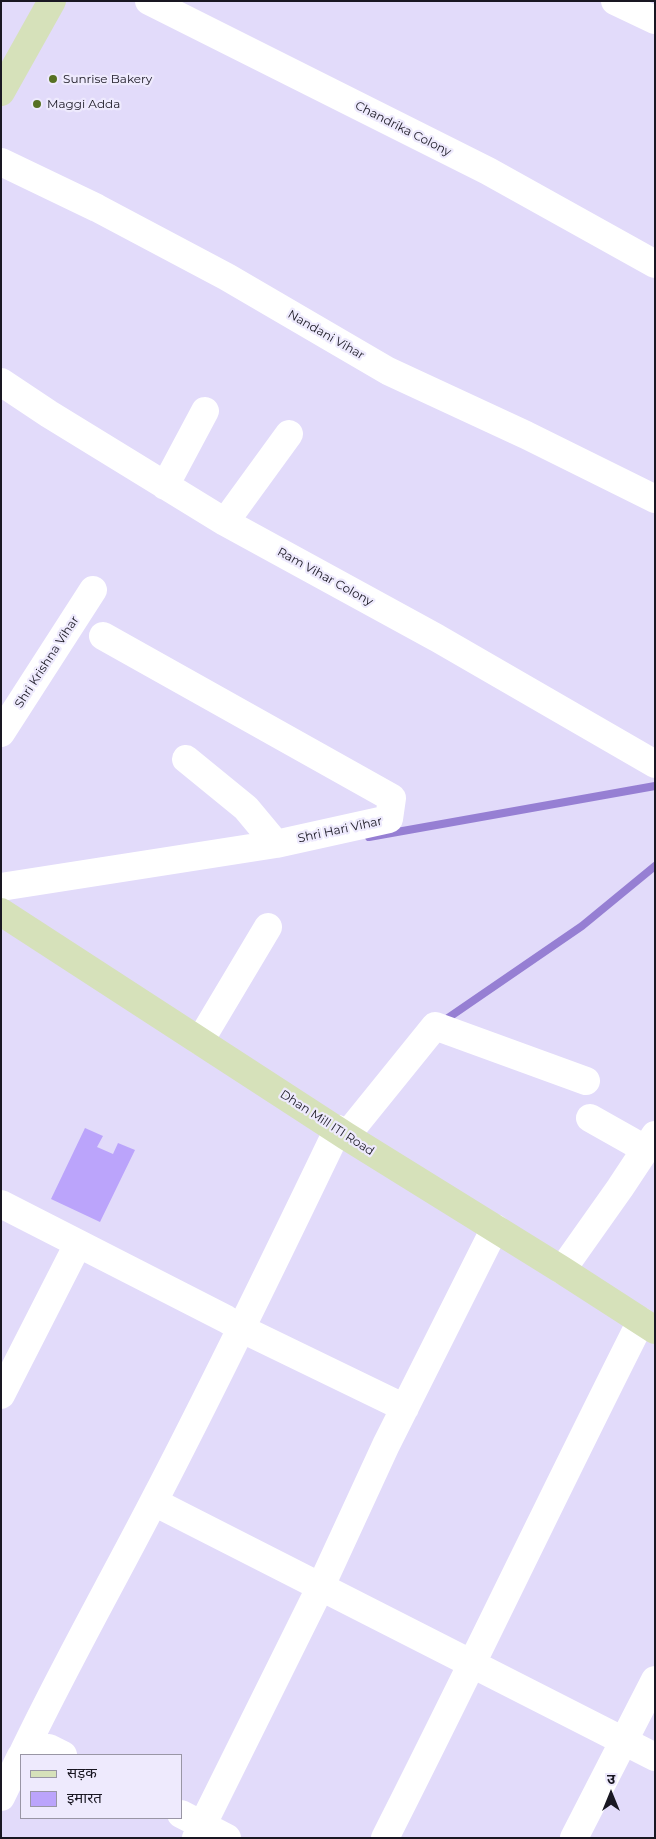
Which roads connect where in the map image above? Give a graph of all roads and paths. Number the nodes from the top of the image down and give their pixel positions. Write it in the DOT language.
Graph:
graph roads {
  1 [pos="52,1"];
  2 [pos="149,1"];
  3 [pos="615,1"];
  4 [pos="655,20"];
  5 [pos="1,92"];
  6 [pos="1,162"];
  7 [pos="655,264"];
  8 [pos="1,382"];
  9 [pos="205,411"];
  10 [pos="289,434"];
  11 [pos="165,486"];
  12 [pos="655,499"];
  13 [pos="225,522"];
  14 [pos="93,590"];
  15 [pos="102,636"];
  16 [pos="1,734"];
  17 [pos="186,759"];
  18 [pos="655,764"];
  19 [pos="276,844"];
  20 [pos="1,887"];
  21 [pos="1,912"];
  22 [pos="268,927"];
  23 [pos="200,1041"];
  24 [pos="586,1081"];
  25 [pos="590,1118"];
  26 [pos="342,1132"];
  27 [pos="650,1142"];
  28 [pos="1,1204"];
  29 [pos="495,1228"];
  30 [pos="78,1244"];
  31 [pos="562,1270"];
  32 [pos="648,1326"];
  33 [pos="242,1329"];
  34 [pos="1,1395"];
  35 [pos="405,1408"];
  36 [pos="154,1502"];
  37 [pos="321,1586"];
  38 [pos="473,1664"];
  39 [pos="655,1680"];
  40 [pos="624,1740"];
  41 [pos="22,1754"];
  42 [pos="655,1757"];
  43 [pos="20,1758"];
  44 [pos="1,1797"];
  45 [pos="193,1825"];
  46 [pos="227,1838"];
  47 [pos="384,1838"];
  48 [pos="574,1838"];
  1 -- 5 [label="street"];
  2 -- 7 [label="street, Chandrika Colony"];
  3 -- 4 [label="street"];
  6 -- 12 [label="street, Nandani Vihar"];
  8 -- 11 [label="street, Ram Vihar Colony"];
  9 -- 11 [label="street"];
  10 -- 13 [label="street"];
  11 -- 13 [label="street, Ram Vihar Colony"];
  13 -- 18 [label="street, Ram Vihar Colony"];
  14 -- 16 [label="street, Shri Krishna Vihar"];
  15 -- 19 [label="street, Shri Hari Vihar"];
  17 -- 19 [label="street"];
  19 -- 20 [label="street, Shri Hari Vihar"];
  21 -- 23 [label="street, Dhan Mill ITI Road"];
  22 -- 23 [label="street"];
  23 -- 26 [label="street, Dhan Mill ITI Road"];
  24 -- 26 [label="street"];
  25 -- 27 [label="street"];
  26 -- 29 [label="street, Dhan Mill ITI Road"];
  26 -- 33 [label="street"];
  27 -- 31 [label="street"];
  28 -- 30 [label="street"];
  29 -- 31 [label="street, Dhan Mill ITI Road"];
  29 -- 35 [label="street"];
  30 -- 33 [label="street"];
  30 -- 34 [label="street"];
  31 -- 32 [label="street, Dhan Mill ITI Road"];
  32 -- 38 [label="street"];
  33 -- 35 [label="street"];
  33 -- 36 [label="street"];
  35 -- 37 [label="street"];
  36 -- 37 [label="street"];
  36 -- 41 [label="street"];
  37 -- 38 [label="street"];
  37 -- 45 [label="street"];
  38 -- 40 [label="street"];
  38 -- 47 [label="street"];
  39 -- 40 [label="street"];
  40 -- 42 [label="street"];
  40 -- 48 [label="street"];
  43 -- 44 [label="street"];
  45 -- 46 [label="street"];
}
